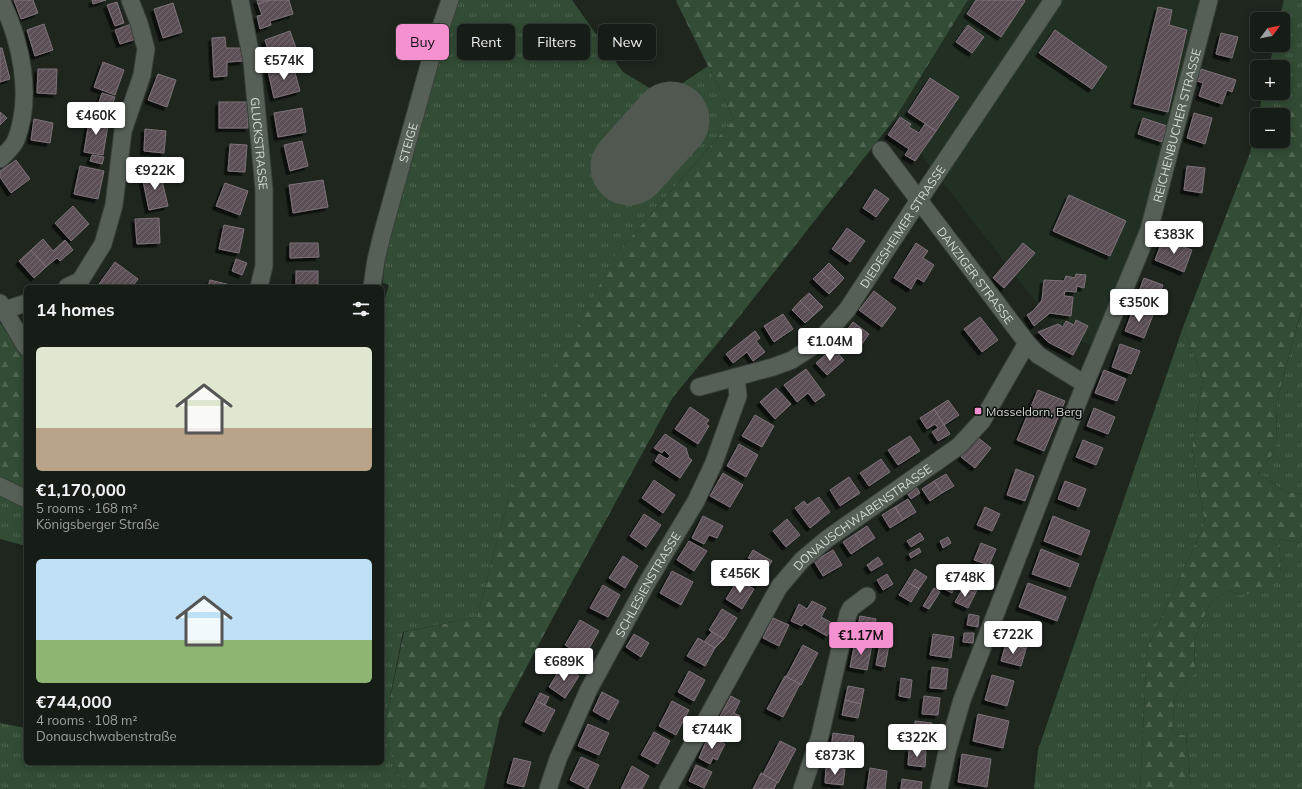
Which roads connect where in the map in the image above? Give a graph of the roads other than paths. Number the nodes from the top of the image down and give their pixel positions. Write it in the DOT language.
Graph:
graph roads {
  1 [pos="0,0"];
  2 [pos="130,0"];
  3 [pos="240,0"];
  4 [pos="450,0"];
  5 [pos="1053,0"];
  6 [pos="1209,0"];
  7 [pos="881,150"];
  8 [pos="0,159"];
  9 [pos="919,200"];
  10 [pos="71,285"];
  11 [pos="259,285"];
  12 [pos="372,285"];
  13 [pos="24,303"];
  14 [pos="2,307"];
  15 [pos="1027,342"];
  16 [pos="24,343"];
  17 [pos="736,378"];
  18 [pos="1085,384"];
  19 [pos="699,387"];
  20 [pos="0,486"];
  21 [pos="24,498"];
  22 [pos="867,596"];
  23 [pos="548,789"];
  24 [pos="668,789"];
  25 [pos="802,789"];
  26 [pos="939,789"];
  1 -- 8 [label="street"];
  2 -- 10 [label="street"];
  3 -- 11 [label="street, GLUCKSTRASSE"];
  4 -- 12 [label="street, STEIGE"];
  5 -- 9 [label="street, DIEDESHEIMER STRASSE"];
  6 -- 18 [label="street, REICHENBUCHER STRASSE"];
  7 -- 9 [label="street, DANZIGER STRASSE"];
  9 -- 15 [label="street, DANZIGER STRASSE"];
  9 -- 17 [label="street, DIEDESHEIMER STRASSE"];
  13 -- 14 [label="street"];
  14 -- 16 [label="street"];
  15 -- 18 [label="street, DANZIGER STRASSE"];
  15 -- 24 [label="street, DONAUSCHWABENSTRASSE"];
  17 -- 19 [label="street, DIEDESHEIMER STRASSE"];
  17 -- 23 [label="street, SCHLESIENSTRASSE"];
  18 -- 26 [label="street, REICHENBUCHER STRASSE"];
  20 -- 21 [label="street"];
  22 -- 25 [label="street"];
}
